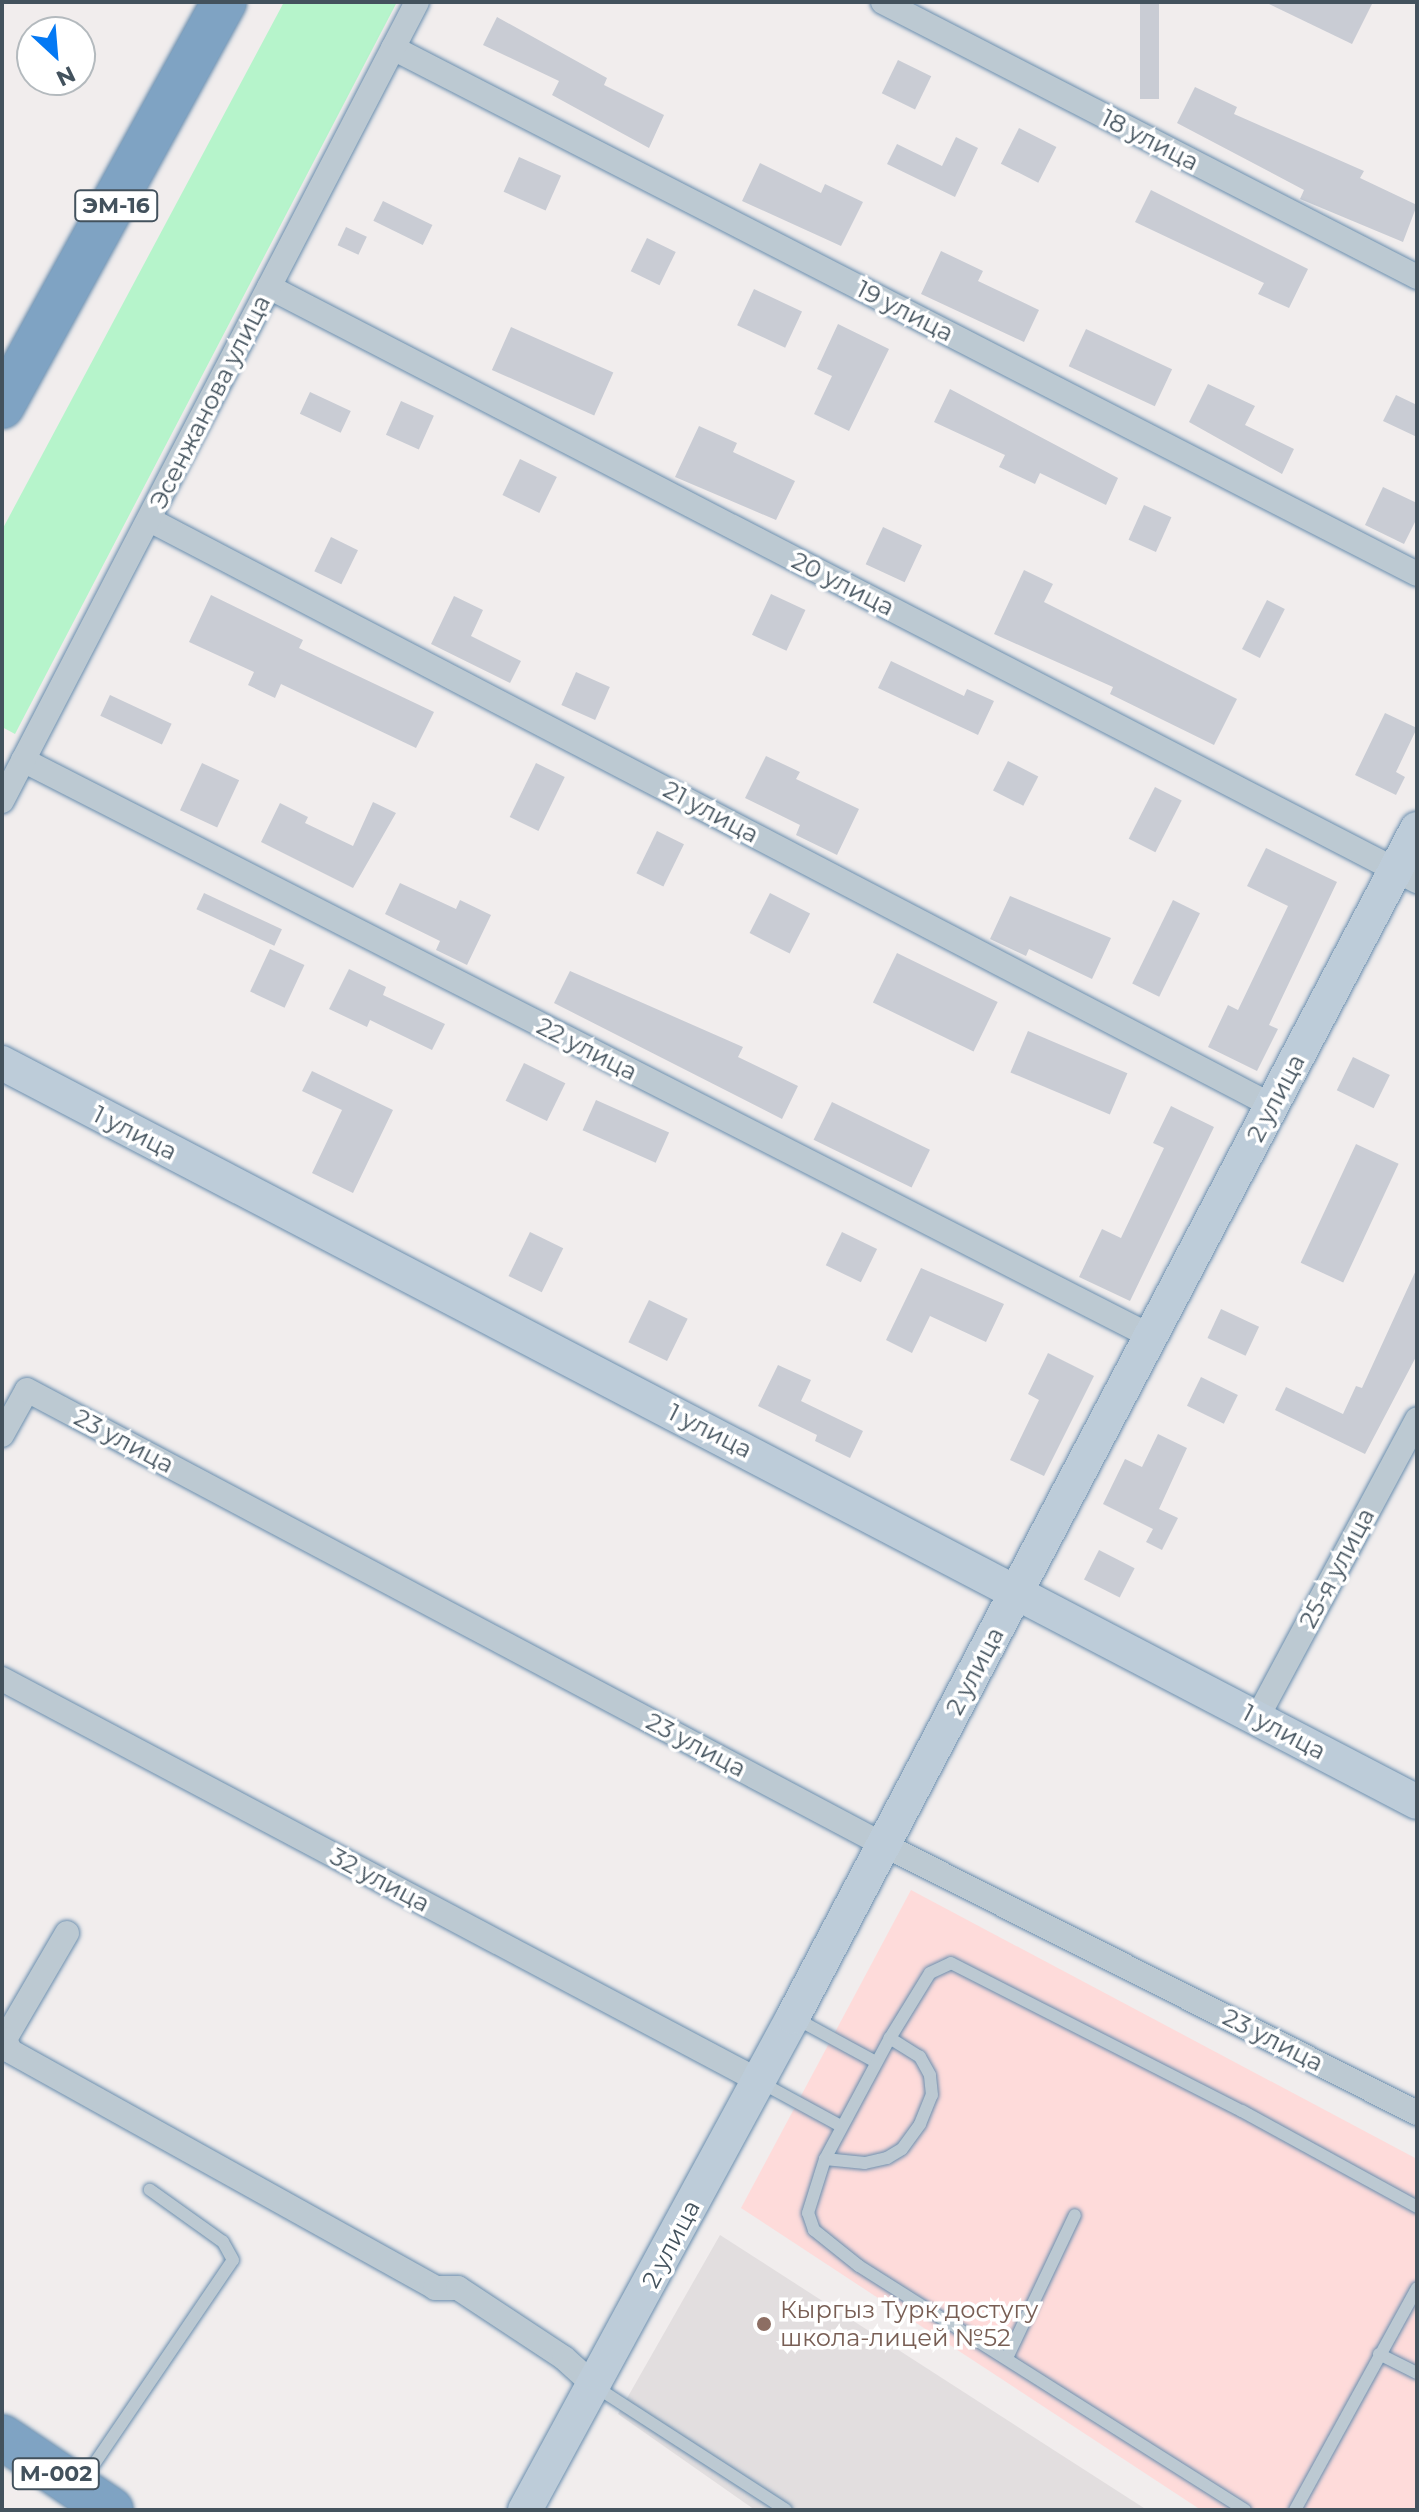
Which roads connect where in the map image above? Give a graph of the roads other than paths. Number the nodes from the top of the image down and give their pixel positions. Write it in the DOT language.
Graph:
graph roads {
  1 [pos="224,2"];
  2 [pos="417,2"];
  3 [pos="883,2"];
  4 [pos="393,48"];
  5 [pos="1417,277"];
  6 [pos="269,287"];
  7 [pos="2,406"];
  8 [pos="150,520"];
  9 [pos="1417,574"];
  10 [pos="23,760"];
  11 [pos="2,801"];
  12 [pos="1417,829"];
  13 [pos="1406,876"];
  14 [pos="2,1063"];
  15 [pos="1271,1105"];
  16 [pos="1152,1337"];
  17 [pos="1417,1419"];
  18 [pos="2,1435"];
  19 [pos="1017,1591"];
  20 [pos="2,1679"];
  21 [pos="1257,1718"];
  22 [pos="1417,1802"];
  23 [pos="882,1844"];
  24 [pos="67,1933"];
  25 [pos="793,2017"];
  26 [pos="890,2038"];
  27 [pos="4,2049"];
  28 [pos="876,2062"];
  29 [pos="757,2080"];
  30 [pos="1417,2113"];
  31 [pos="841,2126"];
  32 [pos="825,2159"];
  33 [pos="150,2190"];
  34 [pos="1417,2207"];
  35 [pos="1075,2215"];
  36 [pos="1417,2288"];
  37 [pos="1379,2354"];
  38 [pos="1007,2358"];
  39 [pos="1417,2373"];
  40 [pos="596,2387"];
  41 [pos="2,2437"];
  42 [pos="94,2499"];
  43 [pos="525,2510"];
  44 [pos="786,2510"];
  45 [pos="1245,2510"];
  46 [pos="1295,2510"];
  1 -- 7 [label="highway, ЭМ-16"];
  2 -- 4 [label="street, Эсенжанова улица"];
  3 -- 5 [label="street, 18 улица"];
  4 -- 6 [label="street, Эсенжанова улица"];
  4 -- 9 [label="street, 19 улица"];
  6 -- 8 [label="street, Эсенжанова улица"];
  6 -- 13 [label="street, 20 улица"];
  8 -- 10 [label="street, Эсенжанова улица"];
  8 -- 15 [label="street, 21 улица"];
  10 -- 11 [label="street, Эсенжанова улица"];
  10 -- 16 [label="street, 22 улица"];
  12 -- 13 [label="street, 2 улица"];
  13 -- 15 [label="street, 2 улица"];
  14 -- 19 [label="street, 1 улица"];
  15 -- 16 [label="street, 2 улица"];
  16 -- 19 [label="street, 2 улица"];
  17 -- 21 [label="street, 25-я улица"];
  18 -- 23 [label="street, 23 улица"];
  19 -- 21 [label="street, 1 улица"];
  19 -- 23 [label="street, 2 улица"];
  20 -- 29 [label="street, 32 улица"];
  21 -- 22 [label="street, 1 улица"];
  23 -- 25 [label="street, 2 улица"];
  23 -- 30 [label="street, 23 улица"];
  24 -- 27 [label="street"];
  25 -- 28 [label="lane"];
  25 -- 29 [label="street, 2 улица"];
  26 -- 28 [label="lane"];
  26 -- 32 [label="lane"];
  26 -- 34 [label="lane"];
  27 -- 40 [label="street"];
  28 -- 31 [label="lane"];
  29 -- 31 [label="lane"];
  29 -- 40 [label="street, 2 улица"];
  31 -- 32 [label="lane"];
  32 -- 38 [label="lane"];
  33 -- 42 [label="lane"];
  35 -- 38 [label="lane"];
  36 -- 37 [label="lane"];
  37 -- 39 [label="lane"];
  37 -- 46 [label="lane"];
  38 -- 45 [label="lane"];
  40 -- 43 [label="street, 2 улица"];
  40 -- 44 [label="lane"];
  41 -- 42 [label="highway, M-002"];
}
